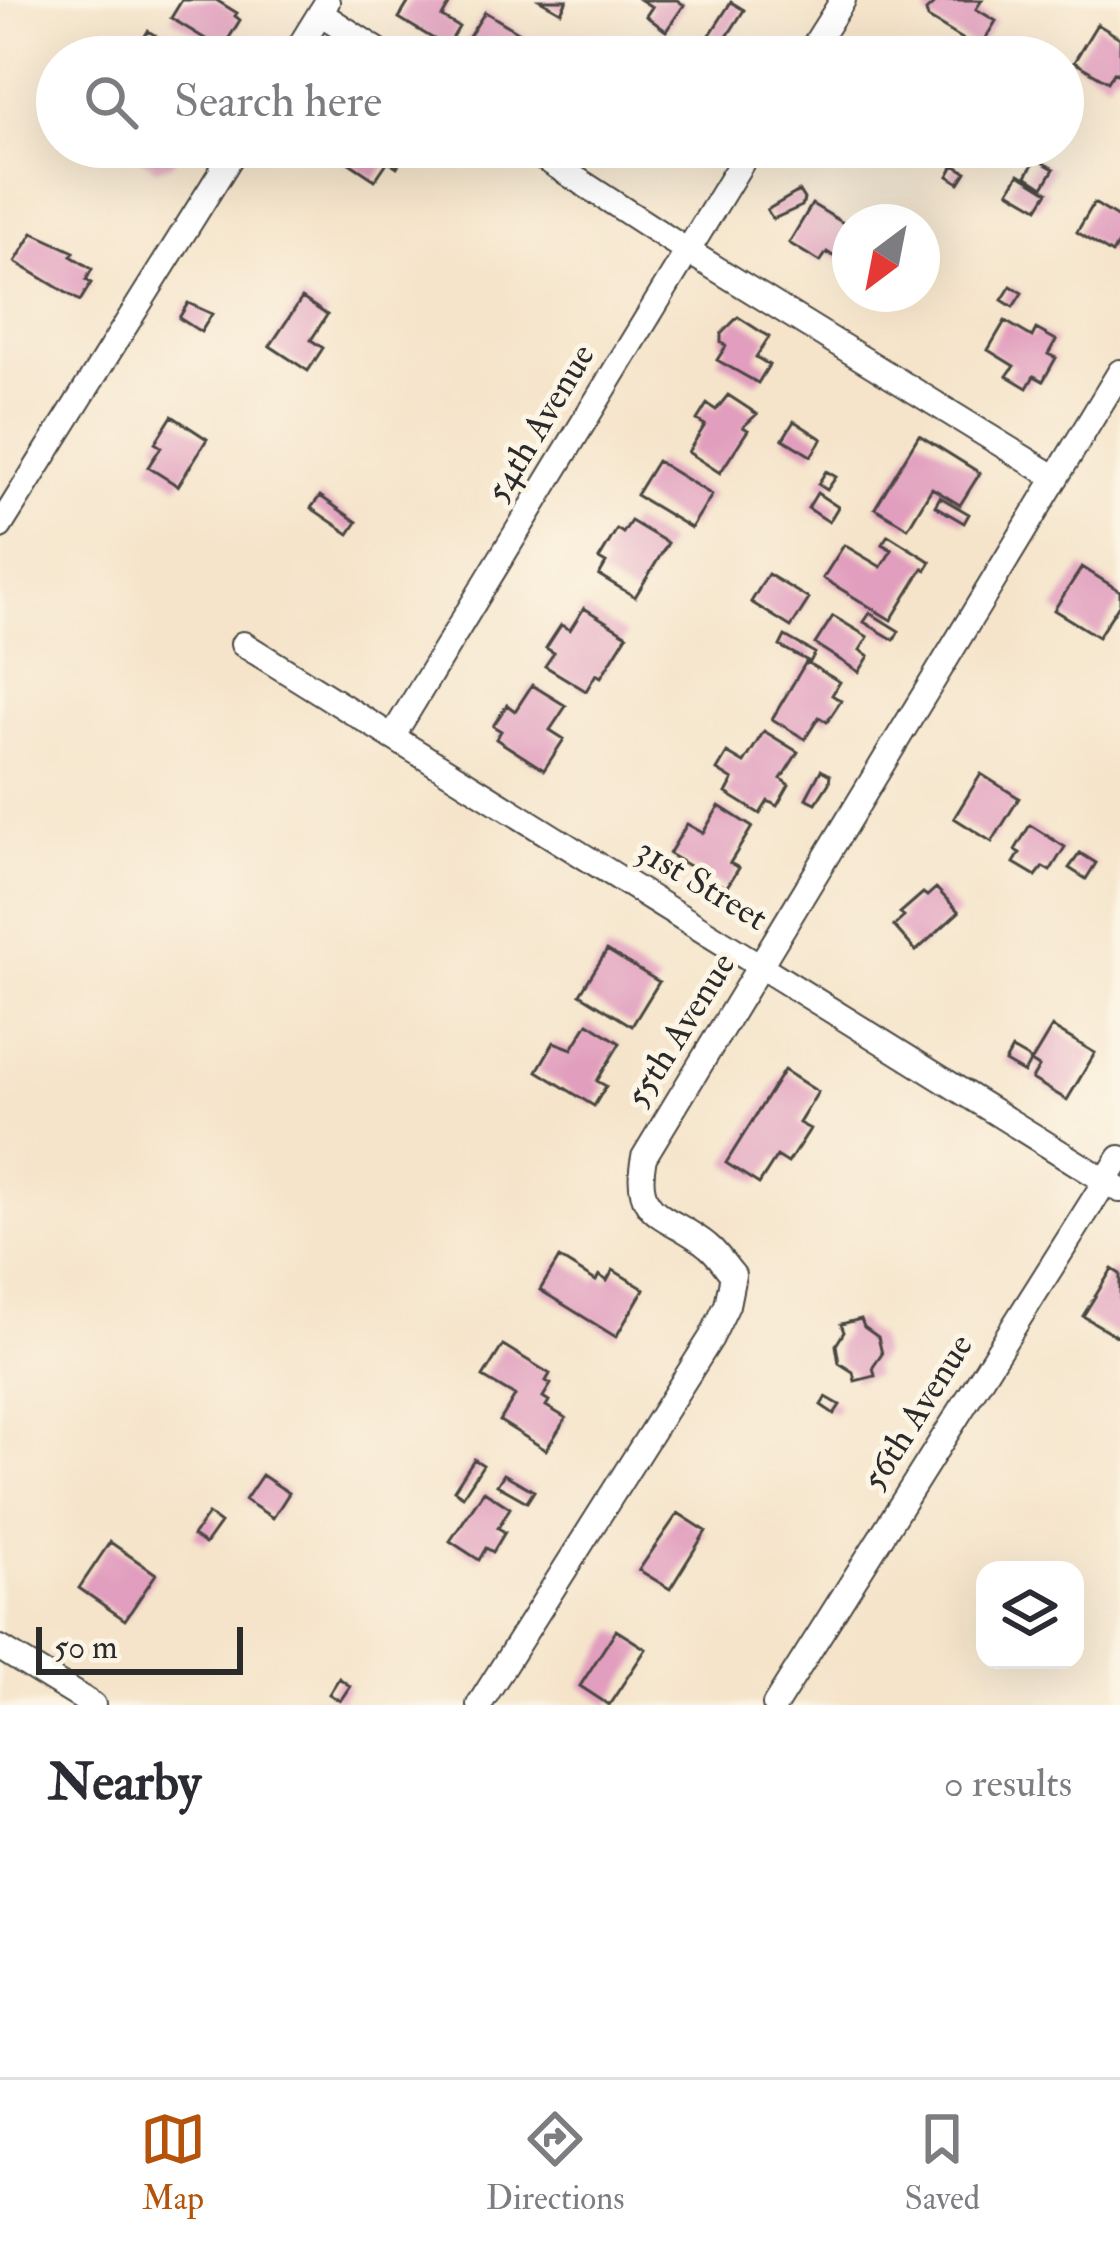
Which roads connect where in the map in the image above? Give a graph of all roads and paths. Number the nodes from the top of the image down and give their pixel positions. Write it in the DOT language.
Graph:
graph roads {
  1 [pos="842,0"];
  2 [pos="324,7"];
  3 [pos="306,36"];
  4 [pos="361,36"];
  5 [pos="820,36"];
  6 [pos="224,168"];
  7 [pos="559,168"];
  8 [pos="738,168"];
  9 [pos="686,250"];
  10 [pos="1120,372"];
  11 [pos="1056,478"];
  12 [pos="0,526"];
  13 [pos="243,644"];
  14 [pos="392,737"];
  15 [pos="764,964"];
  16 [pos="1120,1158"];
  17 [pos="1113,1185"];
  18 [pos="0,1648"];
  19 [pos="93,1705"];
  20 [pos="479,1705"];
  21 [pos="775,1705"];
  1 -- 5 [label="street"];
  2 -- 3 [label="street"];
  2 -- 4 [label="street"];
  6 -- 12 [label="street"];
  7 -- 9 [label="street"];
  8 -- 9 [label="street, 54th Avenue"];
  9 -- 11 [label="street"];
  9 -- 14 [label="street, 54th Avenue"];
  10 -- 11 [label="street, 55th Avenue"];
  11 -- 15 [label="street, 55th Avenue"];
  13 -- 14 [label="street, 31st Street"];
  14 -- 15 [label="street, 31st Street"];
  15 -- 17 [label="street, 31st Street"];
  15 -- 20 [label="street, 55th Avenue"];
  16 -- 17 [label="street, 56th Avenue"];
  17 -- 21 [label="street, 56th Avenue"];
  18 -- 19 [label="street"];
}
